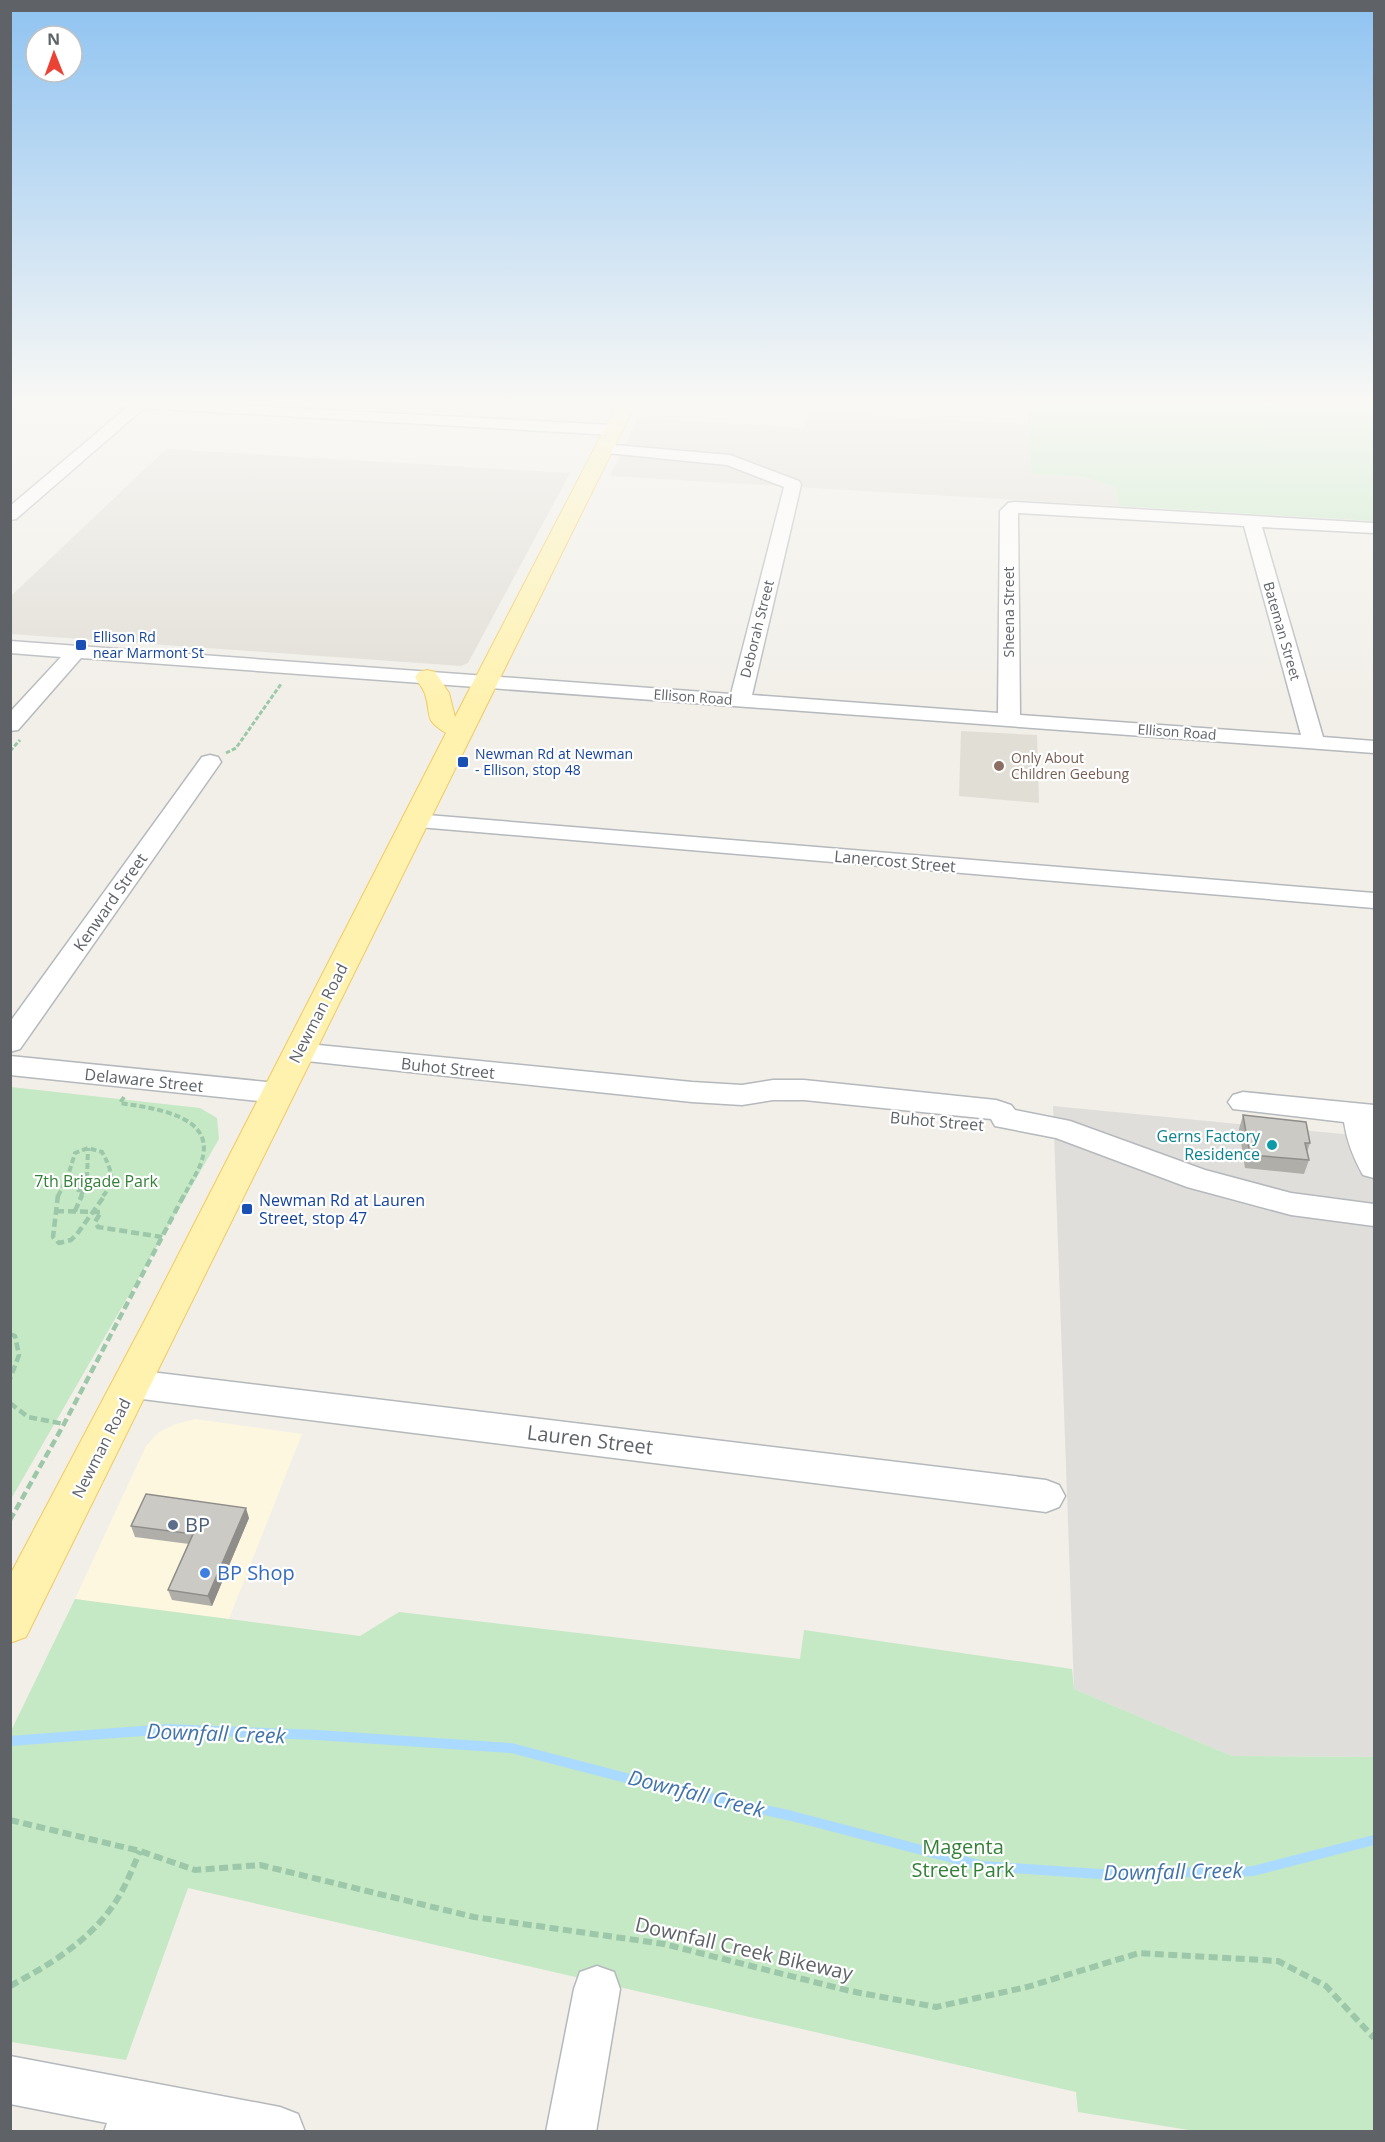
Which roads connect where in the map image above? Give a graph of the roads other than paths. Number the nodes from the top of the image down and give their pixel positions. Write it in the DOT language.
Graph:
graph roads {
  1 [pos="22,505"];
  2 [pos="575,505"];
  3 [pos="790,505"];
  4 [pos="10,515"];
  5 [pos="1251,520"];
  6 [pos="1374,528"];
  7 [pos="10,647"];
  8 [pos="76,652"];
  9 [pos="427,677"];
  10 [pos="486,681"];
  11 [pos="740,700"];
  12 [pos="1009,720"];
  13 [pos="10,725"];
  14 [pos="460,730"];
  15 [pos="1314,742"];
  16 [pos="1374,747"];
  17 [pos="210,762"];
  18 [pos="415,821"];
  19 [pos="1374,901"];
  20 [pos="10,1043"];
  21 [pos="298,1052"];
  22 [pos="10,1065"];
  23 [pos="277,1093"];
  24 [pos="1243,1102"];
  25 [pos="1366,1114"];
  26 [pos="1374,1167"];
  27 [pos="1374,1215"];
  28 [pos="134,1384"];
  29 [pos="1046,1496"];
  30 [pos="10,1622"];
  31 [pos="597,1989"];
  32 [pos="10,2080"];
  33 [pos="133,2118"];
  34 [pos="280,2132"];
  35 [pos="571,2132"];
  1 -- 4 [label="street"];
  2 -- 10 [label="main road, Newman Road"];
  3 -- 11 [label="street, Deborah Street"];
  5 -- 6 [label="street"];
  5 -- 12 [label="street, Sheena Street"];
  5 -- 15 [label="street, Bateman Street"];
  7 -- 8 [label="street, Ellison Road"];
  8 -- 9 [label="street, Ellison Road"];
  8 -- 13 [label="street"];
  9 -- 10 [label="street, Ellison Road"];
  9 -- 14 [label="main road"];
  10 -- 11 [label="street, Ellison Road"];
  10 -- 14 [label="main road, Newman Road"];
  11 -- 12 [label="street, Ellison Road"];
  12 -- 15 [label="street, Ellison Road"];
  14 -- 18 [label="main road, Newman Road"];
  15 -- 16 [label="street, Ellison Road"];
  17 -- 20 [label="street, Kenward Street"];
  18 -- 19 [label="street, Lanercost Street"];
  18 -- 21 [label="main road, Newman Road"];
  21 -- 23 [label="main road, Newman Road"];
  21 -- 27 [label="street, Buhot Street"];
  22 -- 23 [label="street, Delaware Street"];
  23 -- 28 [label="main road, Newman Road"];
  24 -- 25 [label="street"];
  25 -- 26 [label="street"];
  28 -- 29 [label="street, Lauren Street"];
  28 -- 30 [label="main road, Newman Road"];
  31 -- 35 [label="street"];
  32 -- 33 [label="street"];
  33 -- 34 [label="street"];
}
